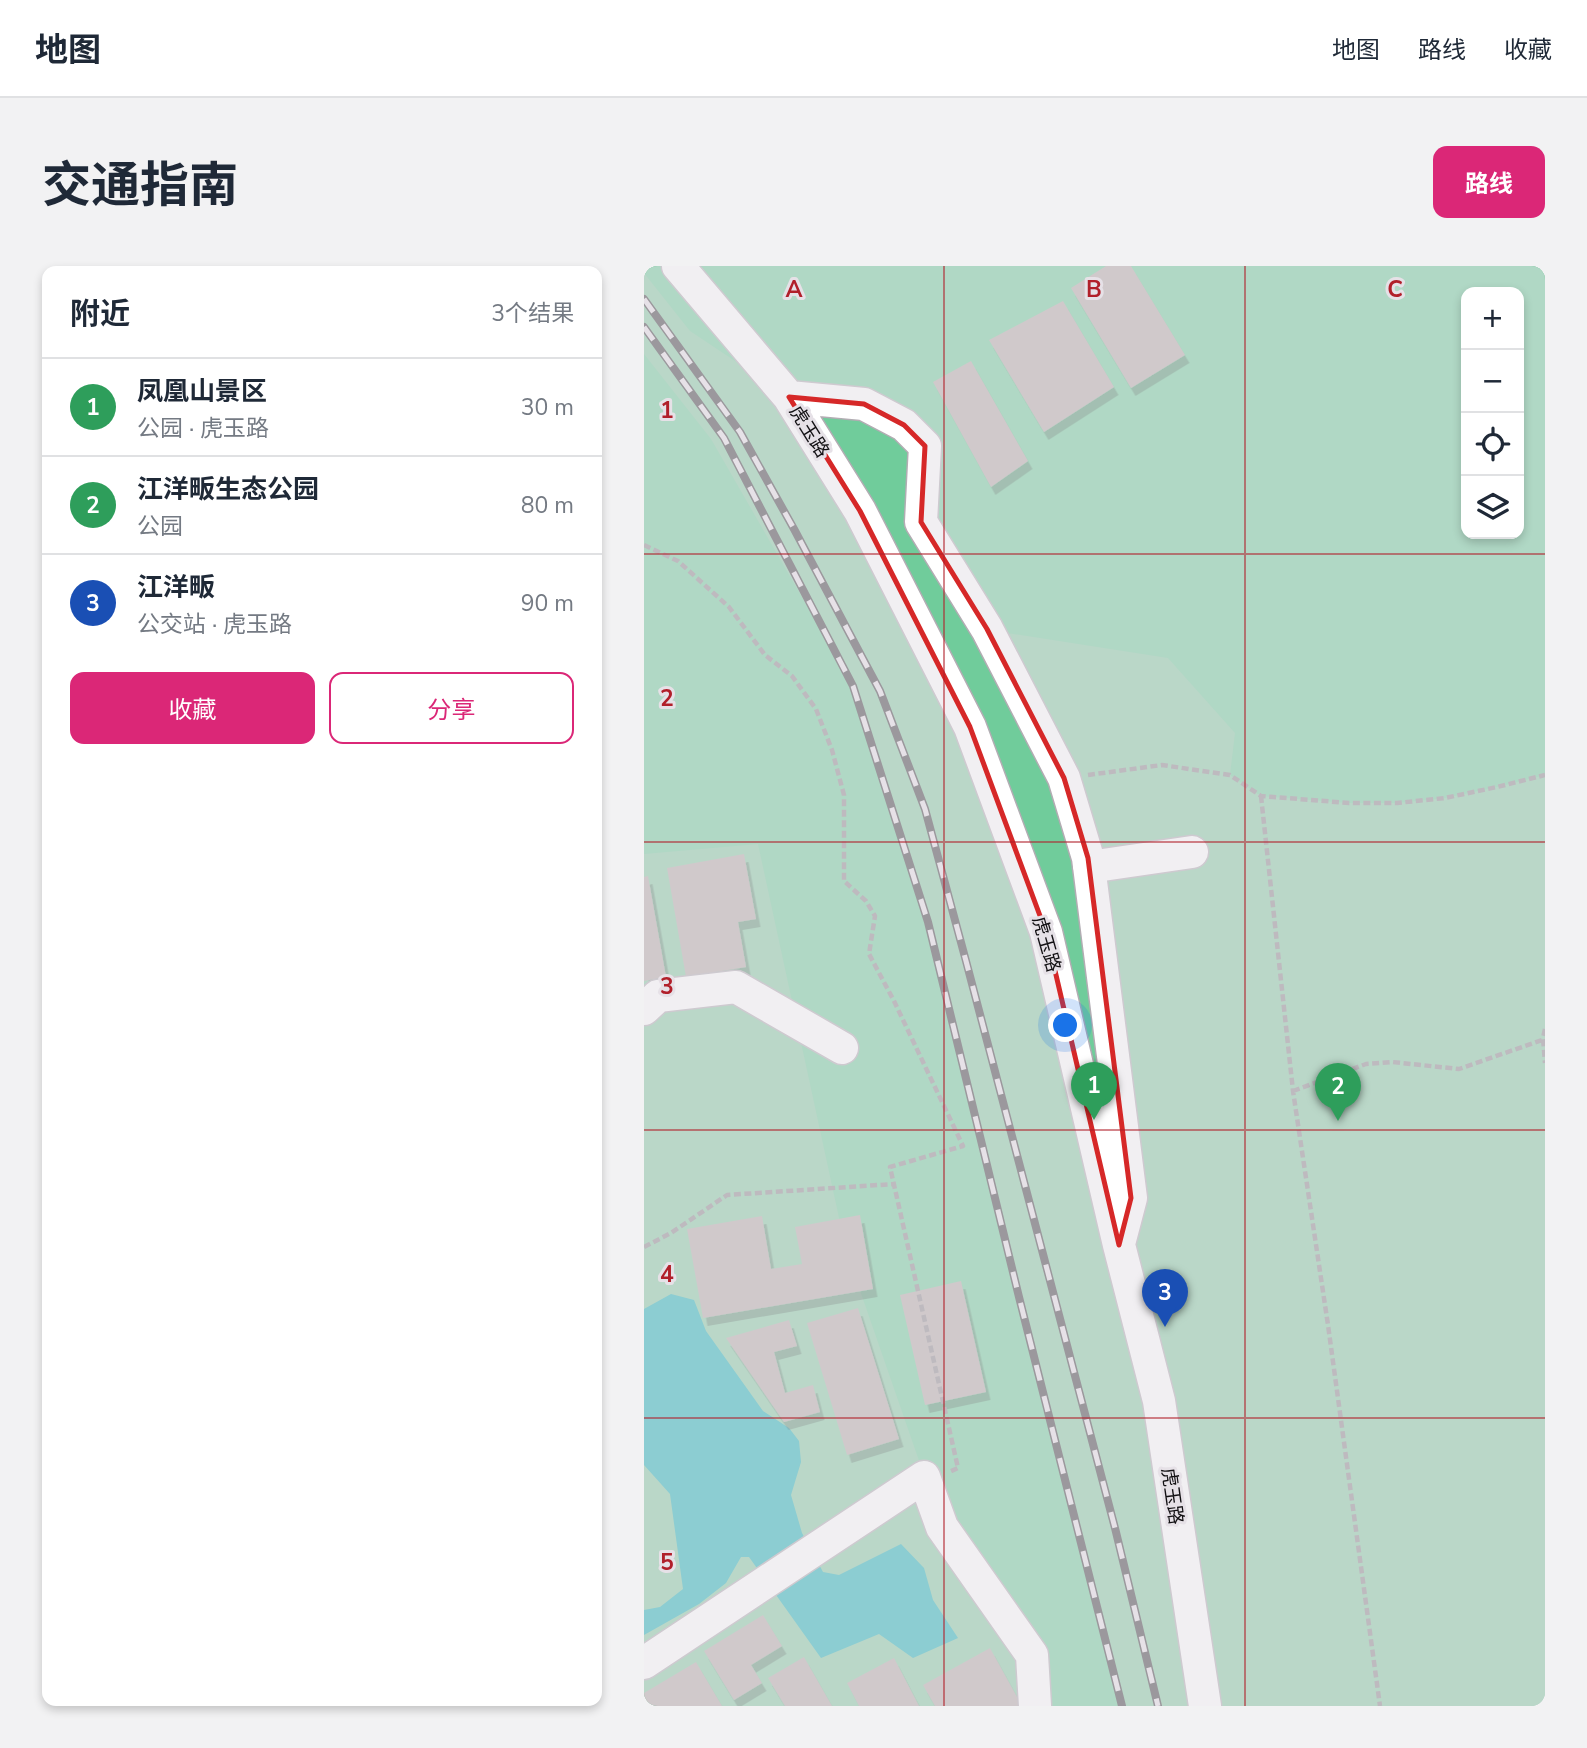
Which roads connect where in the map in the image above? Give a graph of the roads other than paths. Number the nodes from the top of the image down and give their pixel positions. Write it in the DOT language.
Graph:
graph roads {
  1 [pos="678,266"];
  2 [pos="789,397"];
  3 [pos="1192,852"];
  4 [pos="1090,867"];
  5 [pos="644,1009"];
  6 [pos="842,1048"];
  7 [pos="1119,1245"];
  8 [pos="644,1663"];
  9 [pos="1035,1706"];
  10 [pos="1205,1706"];
  1 -- 2 [label="street, 虎玉路"];
  2 -- 4 [label="street"];
  2 -- 7 [label="street, 虎玉路"];
  3 -- 4 [label="street"];
  4 -- 7 [label="street"];
  5 -- 6 [label="street"];
  7 -- 10 [label="street, 虎玉路"];
  8 -- 9 [label="street"];
}
